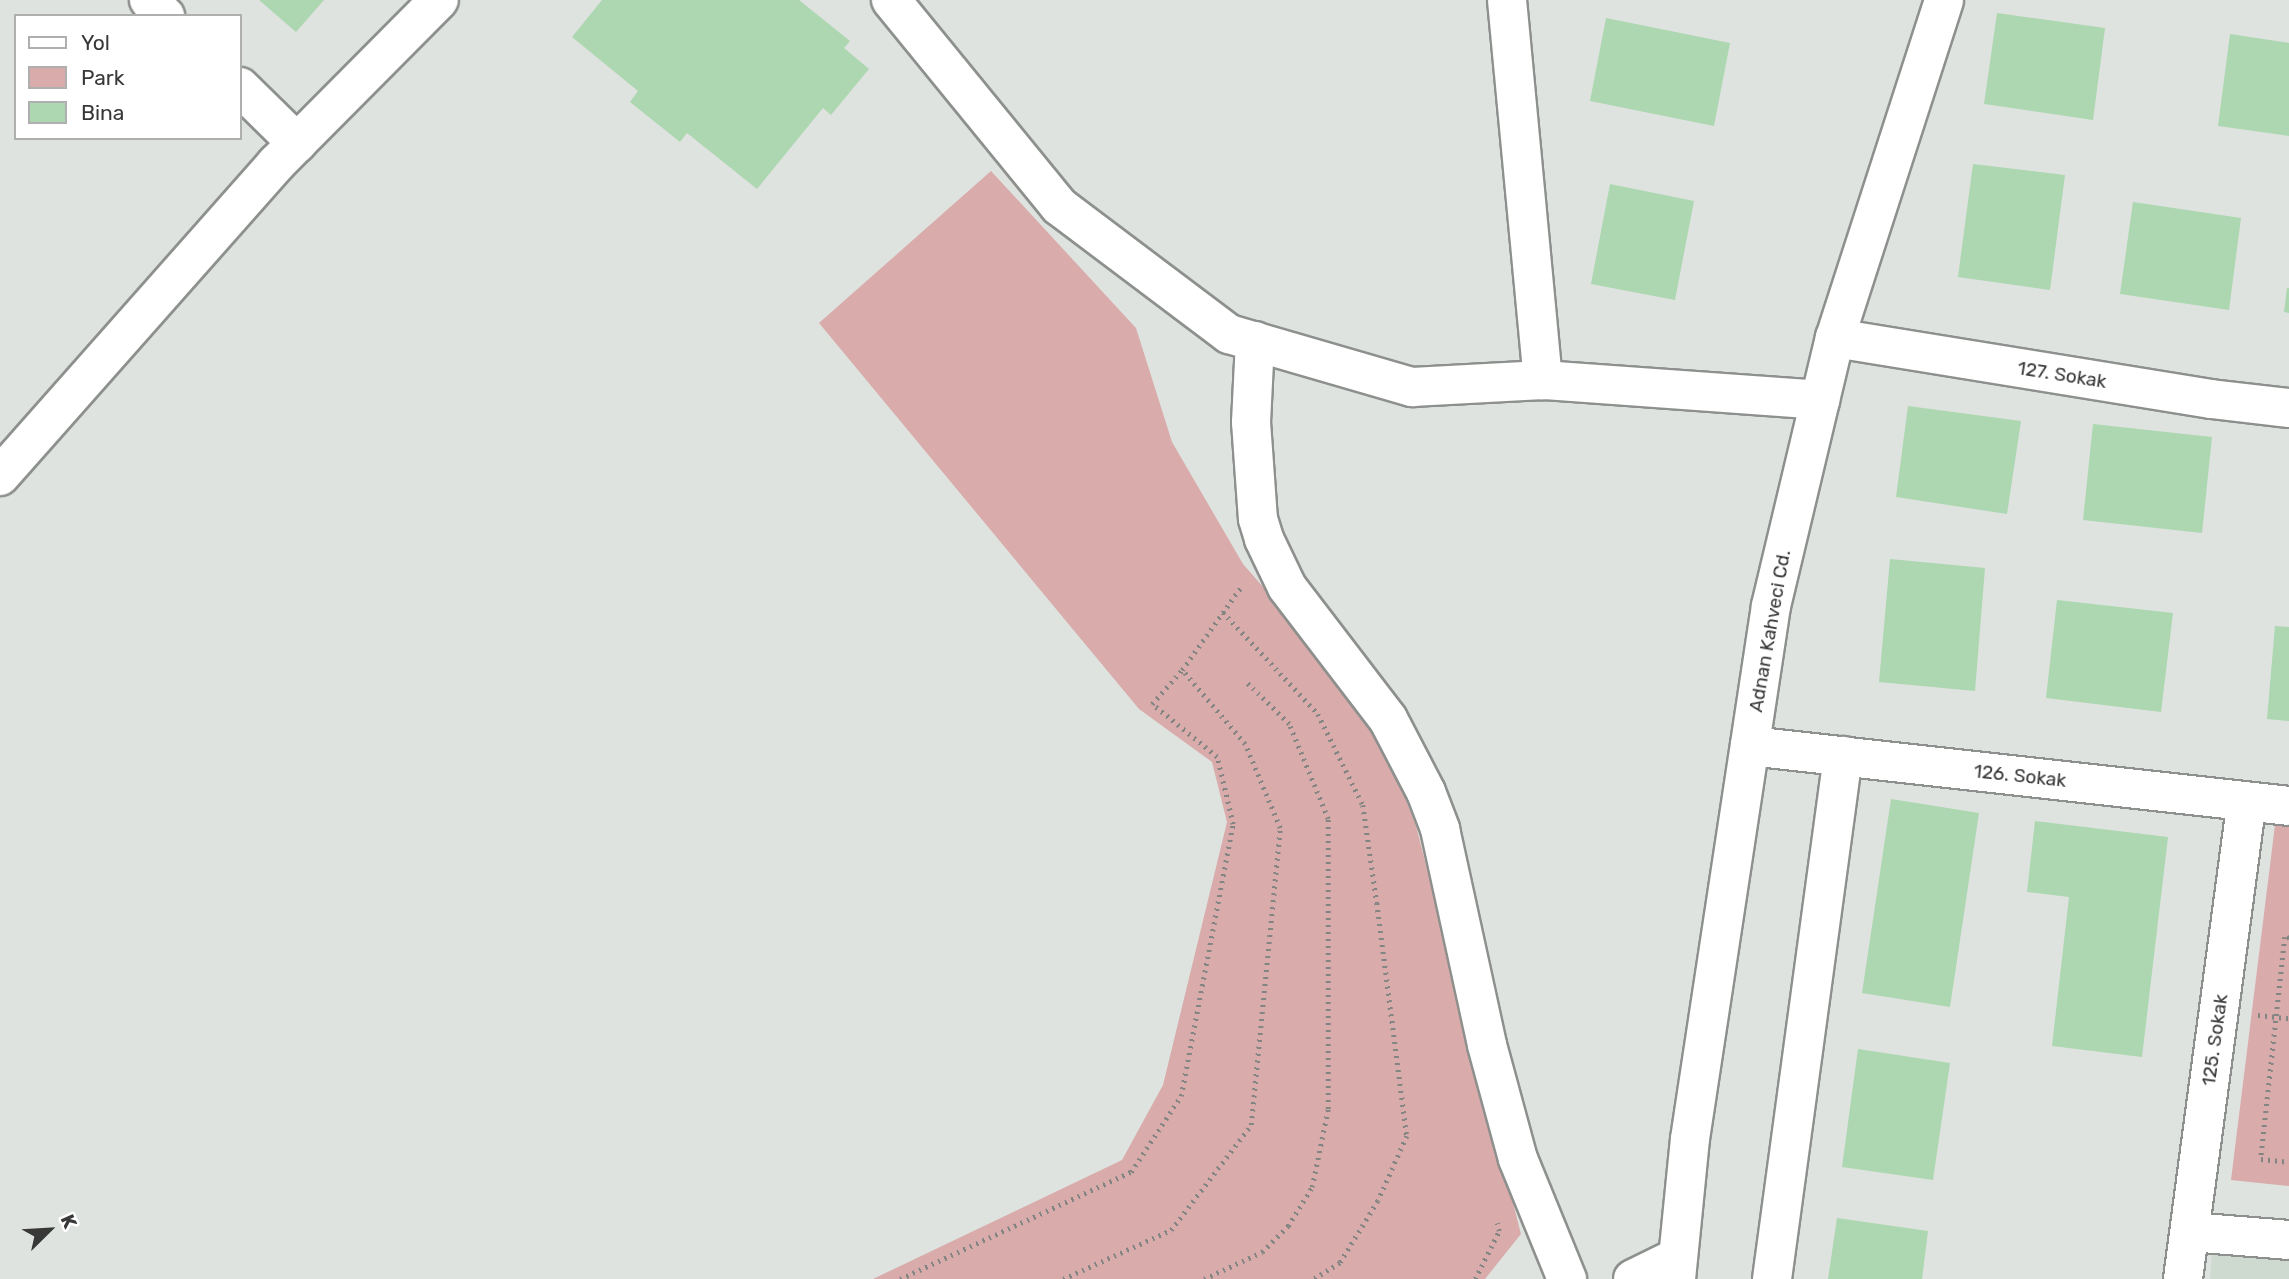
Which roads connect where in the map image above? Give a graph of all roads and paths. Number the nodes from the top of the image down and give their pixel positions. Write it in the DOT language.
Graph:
graph roads {
  1 [pos="149,0"];
  2 [pos="439,0"];
  3 [pos="891,0"];
  4 [pos="1507,0"];
  5 [pos="1944,0"];
  6 [pos="163,14"];
  7 [pos="242,90"];
  8 [pos="298,143"];
  9 [pos="1835,338"];
  10 [pos="1255,341"];
  11 [pos="1544,380"];
  12 [pos="1820,400"];
  13 [pos="2289,408"];
  14 [pos="0,476"];
  15 [pos="1252,594"];
  16 [pos="1223,612"];
  17 [pos="1182,670"];
  18 [pos="1246,682"];
  19 [pos="1750,746"];
  20 [pos="1843,756"];
  21 [pos="2247,802"];
  22 [pos="2289,806"];
  23 [pos="2289,938"];
  24 [pos="2289,1162"];
  25 [pos="1496,1218"];
  26 [pos="2189,1232"];
  27 [pos="2289,1240"];
  28 [pos="1677,1268"];
  29 [pos="900,1279"];
  30 [pos="1063,1279"];
  31 [pos="1204,1279"];
  32 [pos="1314,1279"];
  33 [pos="1475,1279"];
  34 [pos="1567,1279"];
  35 [pos="1633,1279"];
  36 [pos="1772,1279"];
  37 [pos="2183,1279"];
  1 -- 6 [label="street"];
  2 -- 8 [label="street"];
  3 -- 10 [label="street"];
  4 -- 11 [label="street"];
  5 -- 9 [label="street, Adnan Kahveci Cd."];
  7 -- 8 [label="street"];
  8 -- 14 [label="street"];
  9 -- 12 [label="street, Adnan Kahveci Cd."];
  9 -- 13 [label="street, 127. Sokak"];
  10 -- 11 [label="street"];
  10 -- 34 [label="street"];
  11 -- 12 [label="street"];
  12 -- 19 [label="street, Adnan Kahveci Cd."];
  15 -- 16 [label="path"];
  16 -- 17 [label="path"];
  16 -- 32 [label="path"];
  17 -- 29 [label="path"];
  17 -- 30 [label="path"];
  18 -- 31 [label="path"];
  19 -- 20 [label="street, 126. Sokak"];
  19 -- 28 [label="street, Adnan Kahveci Cd."];
  20 -- 21 [label="street, 126. Sokak"];
  20 -- 36 [label="street"];
  21 -- 22 [label="street, 126. Sokak"];
  21 -- 26 [label="street, 125. Sokak"];
  23 -- 24 [label="path"];
  25 -- 33 [label="path"];
  26 -- 27 [label="street"];
  26 -- 37 [label="street, 125. Sokak"];
  28 -- 35 [label="street"];
}
